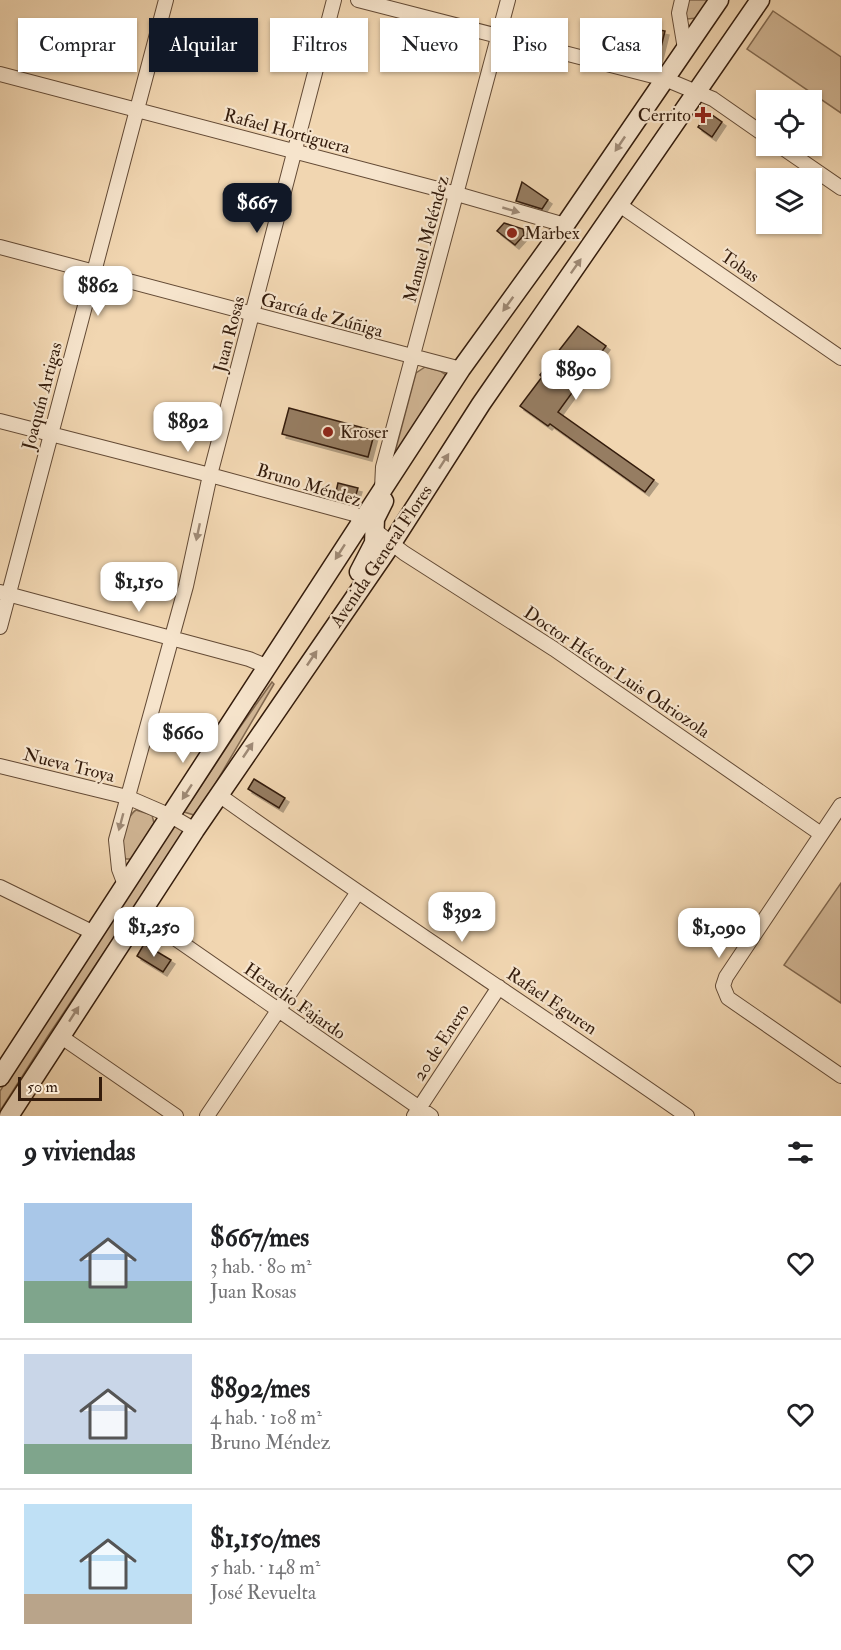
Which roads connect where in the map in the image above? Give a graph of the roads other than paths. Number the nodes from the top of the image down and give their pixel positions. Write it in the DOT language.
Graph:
graph roads {
  1 [pos="166,0"];
  2 [pos="334,0"];
  3 [pos="358,0"];
  4 [pos="508,0"];
  5 [pos="682,0"];
  6 [pos="719,0"];
  7 [pos="760,0"];
  8 [pos="503,18"];
  9 [pos="491,35"];
  10 [pos="685,49"];
  11 [pos="568,55"];
  12 [pos="491,64"];
  13 [pos="0,74"];
  14 [pos="665,79"];
  15 [pos="698,92"];
  16 [pos="137,111"];
  17 [pos="756,129"];
  18 [pos="295,152"];
  19 [pos="795,156"];
  20 [pos="841,188"];
  21 [pos="457,194"];
  22 [pos="618,204"];
  23 [pos="565,225"];
  24 [pos="0,247"];
  25 [pos="94,272"];
  26 [pos="252,315"];
  27 [pos="413,358"];
  28 [pos="841,358"];
  29 [pos="461,369"];
  30 [pos="0,421"];
  31 [pos="50,434"];
  32 [pos="401,460"];
  33 [pos="210,475"];
  34 [pos="382,488"];
  35 [pos="368,525"];
  36 [pos="392,543"];
  37 [pos="4,593"];
  38 [pos="0,627"];
  39 [pos="330,632"];
  40 [pos="172,639"];
  41 [pos="266,666"];
  42 [pos="0,766"];
  43 [pos="219,795"];
  44 [pos="127,798"];
  45 [pos="841,806"];
  46 [pos="171,816"];
  47 [pos="195,830"];
  48 [pos="821,834"];
  49 [pos="125,885"];
  50 [pos="0,886"];
  51 [pos="358,892"];
  52 [pos="140,914"];
  53 [pos="94,933"];
  54 [pos="499,987"];
  55 [pos="279,1011"];
  56 [pos="60,1036"];
  57 [pos="841,1076"];
  58 [pos="0,1077"];
  59 [pos="416,1112"];
  60 [pos="9,1116"];
  61 [pos="176,1116"];
  62 [pos="207,1116"];
  63 [pos="431,1116"];
  64 [pos="687,1116"];
  1 -- 16 [label="street, Joaquín Artigas"];
  2 -- 18 [label="street, Juan Rosas"];
  3 -- 9 [label="street"];
  4 -- 8 [label="street, Manuel Meléndez"];
  5 -- 10 [label="street"];
  6 -- 10 [label="main road, Avenida General Flores"];
  7 -- 15 [label="main road, Avenida General Flores"];
  10 -- 14 [label="main road, Avenida General Flores"];
  11 -- 14 [label="street"];
  12 -- 21 [label="street, Manuel Meléndez"];
  13 -- 16 [label="street, Rafael Hortiguera"];
  14 -- 15 [label="street"];
  14 -- 23 [label="main road, Avenida General Flores, one-way"];
  15 -- 17 [label="street"];
  15 -- 22 [label="main road, Avenida General Flores"];
  16 -- 18 [label="street, Rafael Hortiguera"];
  16 -- 25 [label="street, Joaquín Artigas"];
  18 -- 21 [label="street, Rafael Hortiguera"];
  18 -- 26 [label="street, Juan Rosas"];
  19 -- 20 [label="street"];
  21 -- 23 [label="street, Rafael Hortiguera, one-way"];
  21 -- 27 [label="street, Manuel Meléndez"];
  22 -- 28 [label="street, Tobas"];
  36 -- 22 [label="main road, Avenida General Flores, one-way"];
  23 -- 29 [label="main road, Avenida General Flores, one-way"];
  24 -- 25 [label="street, García de Zúñiga"];
  25 -- 26 [label="street, García de Zúñiga"];
  25 -- 31 [label="street, Joaquín Artigas"];
  26 -- 27 [label="street, García de Zúñiga"];
  26 -- 33 [label="street, Juan Rosas"];
  27 -- 29 [label="street, García de Zúñiga"];
  27 -- 34 [label="street, Manuel Meléndez"];
  29 -- 32 [label="main road, Avenida General Flores"];
  30 -- 31 [label="street, Bruno Méndez"];
  31 -- 33 [label="street, Bruno Méndez"];
  31 -- 37 [label="street, Joaquín Artigas"];
  32 -- 34 [label="main road, Avenida General Flores"];
  32 -- 35 [label="main road"];
  33 -- 35 [label="street, Bruno Méndez"];
  33 -- 40 [label="street, Juan Rosas, one-way"];
  34 -- 35 [label="main road, Avenida General Flores"];
  35 -- 36 [label="street, Bruno Méndez"];
  35 -- 39 [label="main road"];
  35 -- 41 [label="main road, Avenida General Flores, one-way"];
  36 -- 39 [label="main road, Avenida General Flores"];
  36 -- 48 [label="street, Doctor Héctor Luis Odriozola"];
  37 -- 38 [label="street, Joaquín Artigas"];
  37 -- 40 [label="street"];
  43 -- 39 [label="main road, Avenida General Flores, one-way"];
  40 -- 41 [label="street"];
  40 -- 44 [label="street, Juan Rosas"];
  41 -- 46 [label="main road, Avenida General Flores, one-way"];
  42 -- 44 [label="street, Nueva Troya"];
  43 -- 47 [label="main road, Avenida General Flores"];
  43 -- 51 [label="street, Rafael Eguren"];
  44 -- 46 [label="street, Nueva Troya"];
  44 -- 49 [label="street, Juan Rosas, one-way"];
  45 -- 48 [label="street"];
  46 -- 47 [label="street, Nueva Troya"];
  46 -- 49 [label="main road, Avenida General Flores"];
  47 -- 52 [label="main road, Avenida General Flores"];
  48 -- 57 [label="street"];
  49 -- 53 [label="main road, Avenida General Flores"];
  50 -- 53 [label="street"];
  51 -- 54 [label="street, Rafael Eguren"];
  51 -- 55 [label="street"];
  52 -- 55 [label="street, Heraclio Fajardo"];
  56 -- 52 [label="main road, Avenida General Flores, one-way"];
  53 -- 58 [label="main road, Avenida General Flores"];
  54 -- 59 [label="street, 20 de Enero"];
  54 -- 64 [label="street, Rafael Eguren"];
  55 -- 59 [label="street, Heraclio Fajardo"];
  55 -- 62 [label="street"];
  56 -- 60 [label="main road, Avenida General Flores"];
  56 -- 61 [label="street"];
  59 -- 63 [label="street, Heraclio Fajardo"];
}
